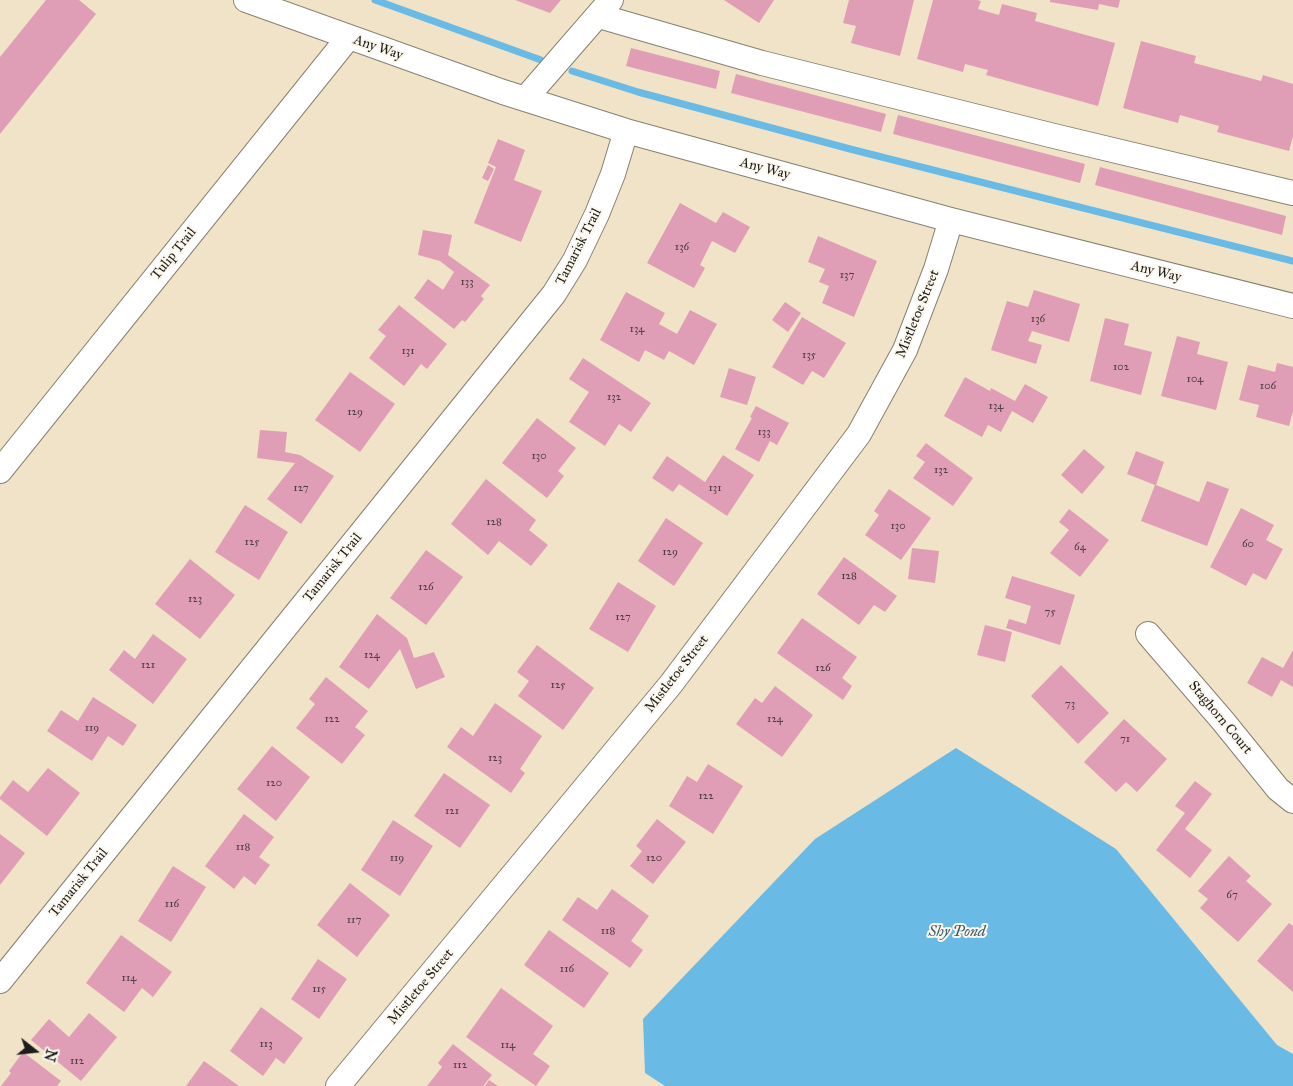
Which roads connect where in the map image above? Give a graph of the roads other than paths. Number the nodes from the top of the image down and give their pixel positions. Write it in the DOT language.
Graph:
graph roads {
  1 [pos="246,0"];
  2 [pos="605,8"];
  3 [pos="348,38"];
  4 [pos="525,98"];
  5 [pos="626,132"];
  6 [pos="1293,193"];
  7 [pos="951,220"];
  8 [pos="1293,306"];
  9 [pos="0,471"];
  10 [pos="1148,634"];
  11 [pos="1293,802"];
  12 [pos="0,981"];
  13 [pos="338,1086"];
  1 -- 3 [label="street, Any Way"];
  2 -- 4 [label="street"];
  2 -- 6 [label="street"];
  3 -- 4 [label="street, Any Way"];
  3 -- 9 [label="street, Tulip Trail"];
  4 -- 5 [label="street, Any Way"];
  5 -- 7 [label="street, Any Way"];
  5 -- 12 [label="street, Tamarisk Trail"];
  7 -- 8 [label="street, Any Way"];
  7 -- 13 [label="street, Mistletoe Street"];
  10 -- 11 [label="street, Staghorn Court"];
}
